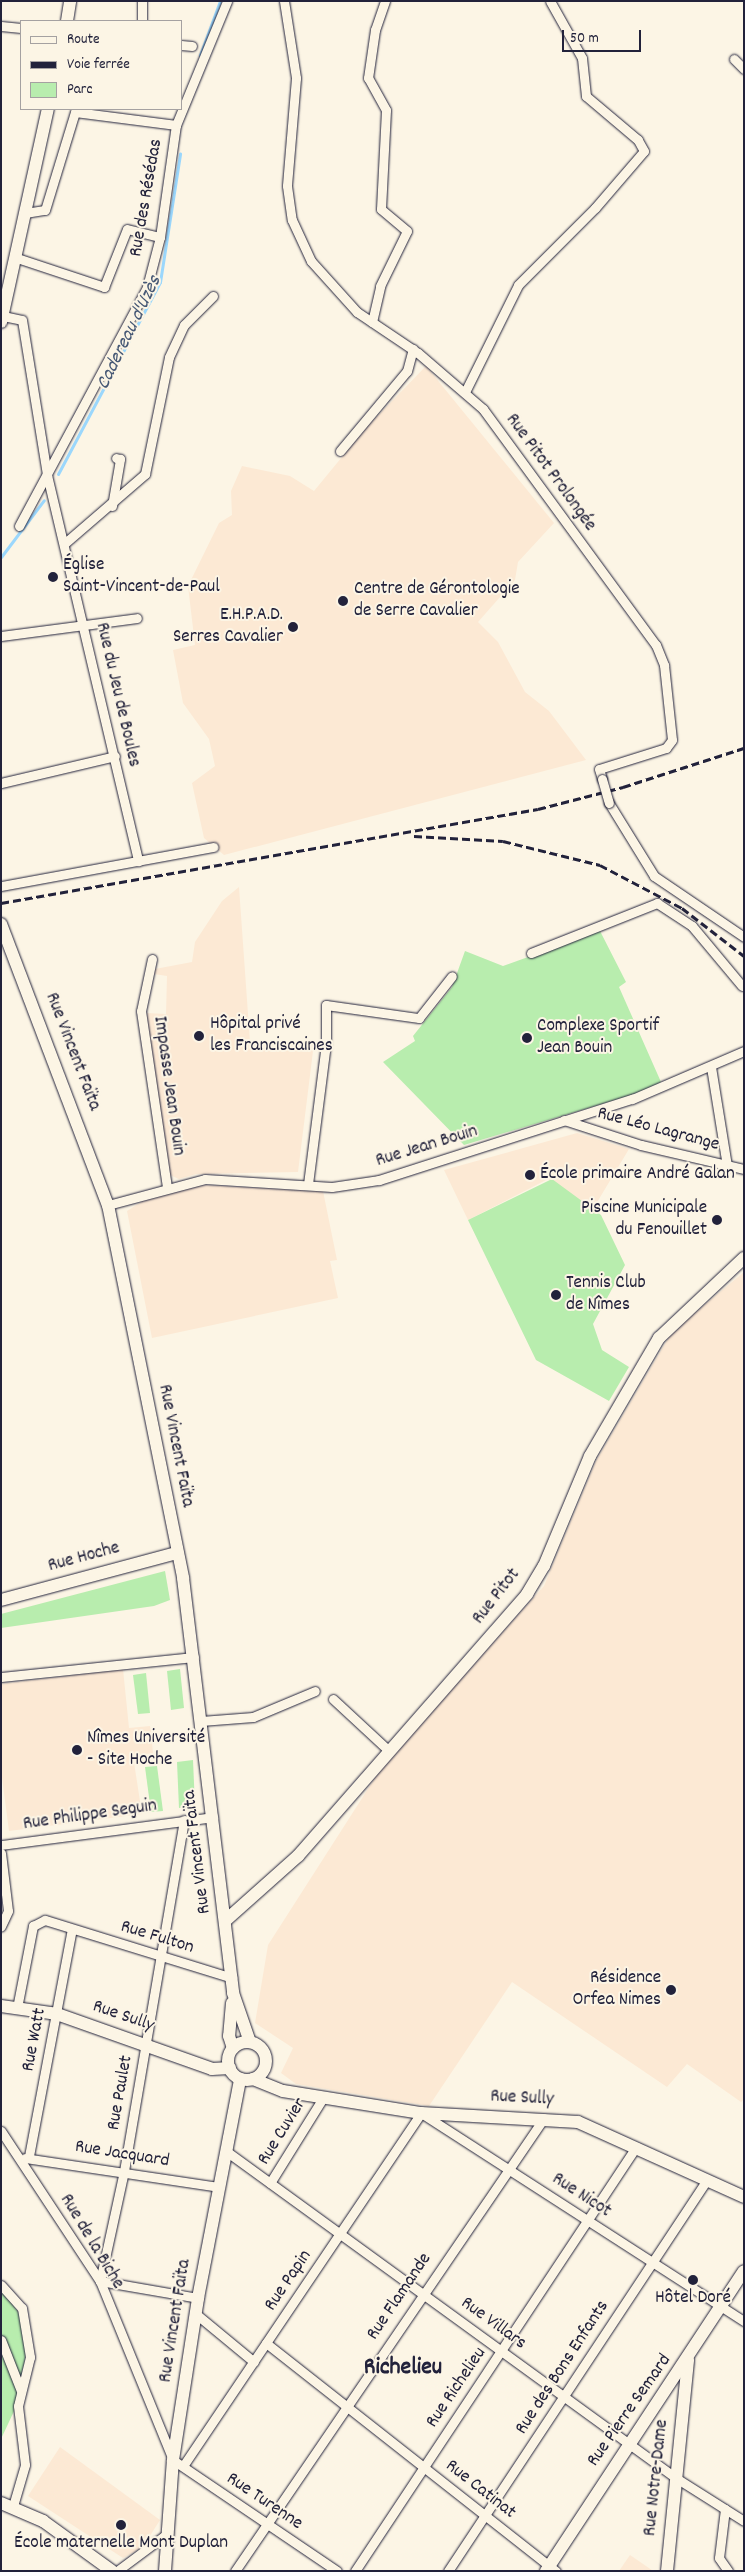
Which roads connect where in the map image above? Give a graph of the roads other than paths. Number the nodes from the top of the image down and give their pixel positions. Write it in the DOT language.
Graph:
graph roads {
  1 [pos="70,1"];
  2 [pos="142,1"];
  3 [pos="227,1"];
  4 [pos="284,1"];
  5 [pos="385,1"];
  6 [pos="550,1"];
  7 [pos="67,20"];
  8 [pos="142,20"];
  9 [pos="1,26"];
  10 [pos="20,28"];
  11 [pos="182,45"];
  12 [pos="192,46"];
  13 [pos="734,59"];
  14 [pos="744,69"];
  15 [pos="48,110"];
  16 [pos="176,125"];
  17 [pos="25,214"];
  18 [pos="160,237"];
  19 [pos="17,258"];
  20 [pos="213,296"];
  21 [pos="2,314"];
  22 [pos="372,322"];
  23 [pos="413,350"];
  24 [pos="465,392"];
  25 [pos="340,450"];
  26 [pos="116,458"];
  27 [pos="47,474"];
  28 [pos="112,506"];
  29 [pos="18,526"];
  30 [pos="64,543"];
  31 [pos="137,618"];
  32 [pos="84,627"];
  33 [pos="1,636"];
  34 [pos="115,756"];
  35 [pos="1,783"];
  36 [pos="213,847"];
  37 [pos="138,861"];
  38 [pos="1,886"];
  39 [pos="2,927"];
  40 [pos="744,937"];
  41 [pos="531,953"];
  42 [pos="152,959"];
  43 [pos="452,976"];
  44 [pos="743,985"];
  45 [pos="744,1051"];
  46 [pos="711,1067"];
  47 [pos="563,1120"];
  48 [pos="727,1166"];
  49 [pos="744,1169"];
  50 [pos="308,1184"];
  51 [pos="166,1188"];
  52 [pos="108,1205"];
  53 [pos="744,1258"];
  54 [pos="177,1553"];
  55 [pos="1,1600"];
  56 [pos="194,1657"];
  57 [pos="1,1677"];
  58 [pos="315,1691"];
  59 [pos="333,1699"];
  60 [pos="201,1721"];
  61 [pos="388,1750"];
  62 [pos="213,1817"];
  63 [pos="184,1820"];
  64 [pos="1,1845"];
  65 [pos="1,1853"];
  66 [pos="225,1922"];
  67 [pos="1,1926"];
  68 [pos="72,1929"];
  69 [pos="160,1956"];
  70 [pos="232,1978"];
  71 [pos="233,1994"];
  72 [pos="1,2006"];
  73 [pos="17,2008"];
  74 [pos="57,2014"];
  75 [pos="250,2042"];
  76 [pos="146,2044"];
  77 [pos="234,2048"];
  78 [pos="266,2065"];
  79 [pos="230,2068"];
  80 [pos="247,2079"];
  81 [pos="282,2091"];
  82 [pos="323,2098"];
  83 [pos="421,2113"];
  84 [pos="544,2118"];
  85 [pos="1,2131"];
  86 [pos="636,2147"];
  87 [pos="226,2151"];
  88 [pos="25,2158"];
  89 [pos="509,2168"];
  90 [pos="124,2172"];
  91 [pos="270,2183"];
  92 [pos="705,2183"];
  93 [pos="219,2187"];
  94 [pos="744,2197"];
  95 [pos="588,2221"];
  96 [pos="341,2234"];
  97 [pos="652,2262"];
  98 [pos="744,2271"];
  99 [pos="100,2281"];
  100 [pos="1,2285"];
  101 [pos="422,2293"];
  102 [pos="198,2298"];
  103 [pos="722,2308"];
  104 [pos="196,2314"];
  105 [pos="744,2321"];
  106 [pos="1,2340"];
  107 [pos="266,2343"];
  108 [pos="502,2350"];
  109 [pos="688,2360"];
  110 [pos="254,2362"];
  111 [pos="21,2390"];
  112 [pos="565,2396"];
  113 [pos="346,2406"];
  114 [pos="629,2442"];
  115 [pos="178,2463"];
  116 [pos="424,2467"];
  117 [pos="676,2478"];
  118 [pos="7,2504"];
  119 [pos="725,2509"];
  120 [pos="485,2515"];
  121 [pos="744,2521"];
  122 [pos="267,2523"];
  123 [pos="168,2533"];
  124 [pos="550,2569"];
  125 [pos="112,2571"];
  126 [pos="117,2571"];
  127 [pos="165,2571"];
  128 [pos="235,2571"];
  129 [pos="337,2571"];
  130 [pos="355,2571"];
  131 [pos="448,2571"];
  132 [pos="667,2571"];
  133 [pos="728,2571"];
  1 -- 7 [label="street"];
  2 -- 8 [label="street"];
  3 -- 16 [label="street, Rue des Résédas"];
  4 -- 22 [label="street"];
  5 -- 22 [label="street"];
  6 -- 24 [label="street"];
  9 -- 10 [label="street"];
  11 -- 12 [label="street"];
  13 -- 14 [label="street"];
  15 -- 17 [label="street"];
  16 -- 17 [label="street"];
  16 -- 18 [label="street, Rue des Résédas"];
  17 -- 19 [label="street"];
  18 -- 19 [label="street"];
  18 -- 27 [label="street, Rue des Résédas"];
  19 -- 21 [label="street"];
  20 -- 28 [label="street"];
  21 -- 27 [label="street, Rue du Jeu de Boules"];
  22 -- 23 [label="street"];
  23 -- 24 [label="street"];
  23 -- 25 [label="street"];
  24 -- 40 [label="street, Rue Pitot Prolongée, bridge"];
  26 -- 28 [label="street"];
  27 -- 29 [label="street, Rue des Résédas"];
  27 -- 30 [label="street, Rue du Jeu de Boules"];
  28 -- 30 [label="street"];
  30 -- 32 [label="street, Rue du Jeu de Boules"];
  31 -- 32 [label="street"];
  32 -- 33 [label="street"];
  32 -- 34 [label="street, Rue du Jeu de Boules"];
  34 -- 35 [label="street"];
  34 -- 37 [label="street, Rue du Jeu de Boules"];
  36 -- 37 [label="street"];
  37 -- 38 [label="street"];
  39 -- 52 [label="street, Rue Vincent Faïta"];
  41 -- 44 [label="street"];
  42 -- 51 [label="street, Impasse Jean Bouin"];
  43 -- 50 [label="street"];
  45 -- 46 [label="street, Rue Jean Bouin"];
  46 -- 47 [label="street, Rue Jean Bouin"];
  46 -- 48 [label="street"];
  47 -- 48 [label="street, Rue Léo Lagrange"];
  47 -- 50 [label="street, Rue Jean Bouin"];
  48 -- 49 [label="street, Rue Léo Lagrange"];
  50 -- 51 [label="street, Rue Jean Bouin"];
  51 -- 52 [label="street, Rue Jean Bouin"];
  52 -- 54 [label="street, Rue Vincent Faïta"];
  53 -- 61 [label="street, Rue Pitot"];
  54 -- 55 [label="street, Rue Hoche"];
  54 -- 56 [label="street, Rue Vincent Faïta"];
  56 -- 57 [label="street"];
  56 -- 60 [label="street, Rue Vincent Faïta"];
  58 -- 60 [label="street"];
  59 -- 61 [label="street"];
  60 -- 62 [label="street, Rue Vincent Faïta"];
  61 -- 66 [label="street, Rue Pitot"];
  62 -- 63 [label="street, Rue Philippe Seguin"];
  62 -- 66 [label="street, Rue Vincent Faïta"];
  63 -- 64 [label="street, Rue Philippe Seguin"];
  63 -- 69 [label="street, Rue Paulet"];
  65 -- 67 [label="street"];
  66 -- 70 [label="street, Rue Vincent Faïta"];
  68 -- 69 [label="street, Rue Fulton"];
  68 -- 73 [label="street, Rue Fulton"];
  68 -- 74 [label="street, Rue Watt"];
  69 -- 70 [label="street, Rue Fulton"];
  69 -- 76 [label="street, Rue Paulet"];
  70 -- 71 [label="street, Rue Vincent Faïta"];
  71 -- 75 [label="street, Rue Vincent Faïta"];
  71 -- 77 [label="street, Rue Vincent Faïta"];
  72 -- 73 [label="street, Rue Sully"];
  73 -- 74 [label="street, Rue Sully"];
  74 -- 76 [label="street, Rue Sully"];
  74 -- 88 [label="street, Rue Watt"];
  75 -- 77 [label="street"];
  75 -- 78 [label="street"];
  76 -- 79 [label="street, Rue Sully"];
  76 -- 90 [label="street, Rue Paulet"];
  77 -- 79 [label="street"];
  78 -- 80 [label="street"];
  78 -- 81 [label="street"];
  79 -- 80 [label="street"];
  80 -- 81 [label="street, Rue Sully"];
  80 -- 87 [label="street, Rue Vincent Faïta"];
  81 -- 82 [label="street, Rue Sully"];
  82 -- 83 [label="street, Rue Sully"];
  82 -- 91 [label="street, Rue Cuvier"];
  83 -- 84 [label="street, Rue Sully"];
  83 -- 89 [label="street, Rue Nicot"];
  83 -- 96 [label="street, Rue Papin"];
  84 -- 86 [label="street, Rue Sully"];
  84 -- 89 [label="street, Rue Flamande"];
  85 -- 88 [label="street, Rue de la Biche"];
  86 -- 92 [label="street, Rue Sully"];
  86 -- 95 [label="street, Rue Richelieu"];
  87 -- 91 [label="street, Rue Villars"];
  87 -- 93 [label="street, Rue Vincent Faïta"];
  88 -- 90 [label="street, Rue Jacquard"];
  88 -- 99 [label="street, Rue de la Biche"];
  89 -- 95 [label="street, Rue Nicot"];
  89 -- 101 [label="street, Rue Flamande"];
  90 -- 93 [label="street, Rue Jacquard"];
  90 -- 99 [label="street, Rue Paulet"];
  91 -- 96 [label="street, Rue Villars"];
  92 -- 94 [label="street, Rue Sully"];
  92 -- 97 [label="street, Rue des Bons Enfants"];
  93 -- 102 [label="street, Rue Vincent Faïta"];
  95 -- 97 [label="street, Rue Nicot"];
  95 -- 108 [label="street, Rue Richelieu"];
  96 -- 101 [label="street, Rue Villars"];
  96 -- 107 [label="street, Rue Papin"];
  97 -- 103 [label="street, Rue Nicot"];
  97 -- 112 [label="street, Rue des Bons Enfants"];
  98 -- 103 [label="street, Rue Pierre Semard"];
  99 -- 102 [label="street"];
  99 -- 115 [label="street, Rue de la Biche"];
  100 -- 111 [label="street"];
  101 -- 108 [label="street, Rue Villars"];
  101 -- 113 [label="street, Rue Flamande"];
  102 -- 104 [label="street, Rue Vincent Faïta"];
  103 -- 105 [label="street, Rue Nicot"];
  103 -- 109 [label="street, Rue Pierre Semard"];
  104 -- 110 [label="street"];
  104 -- 115 [label="street, Rue Vincent Faïta"];
  106 -- 111 [label="street"];
  107 -- 110 [label="street, Rue Papin"];
  107 -- 113 [label="street, Rue Catinat"];
  108 -- 112 [label="street, Rue Villars"];
  108 -- 116 [label="street, Rue Richelieu"];
  109 -- 114 [label="street, Rue Pierre Semard"];
  109 -- 117 [label="street, Rue Notre-Dame"];
  110 -- 115 [label="street, Rue Papin"];
  111 -- 118 [label="street"];
  112 -- 114 [label="street, Rue Villars"];
  112 -- 120 [label="street, Rue des Bons Enfants"];
  113 -- 116 [label="street, Rue Catinat"];
  113 -- 122 [label="street, Rue Flamande"];
  114 -- 117 [label="street, Rue Villars"];
  114 -- 124 [label="street, Rue Pierre Semard"];
  115 -- 122 [label="street, Rue Turenne"];
  115 -- 123 [label="street, Rue Vincent Faïta"];
  116 -- 120 [label="street, Rue Catinat"];
  116 -- 130 [label="street, Rue Richelieu"];
  117 -- 119 [label="street, Rue Villars"];
  117 -- 132 [label="street, Rue Notre-Dame"];
  118 -- 125 [label="street"];
  119 -- 121 [label="street, Rue Villars"];
  119 -- 133 [label="street"];
  120 -- 124 [label="street, Rue Catinat"];
  120 -- 131 [label="street, Rue des Bons Enfants"];
  122 -- 128 [label="street, Rue Flamande"];
  122 -- 129 [label="street, Rue Turenne"];
  123 -- 126 [label="street"];
  123 -- 127 [label="street, Rue Vincent Faïta"];
}
